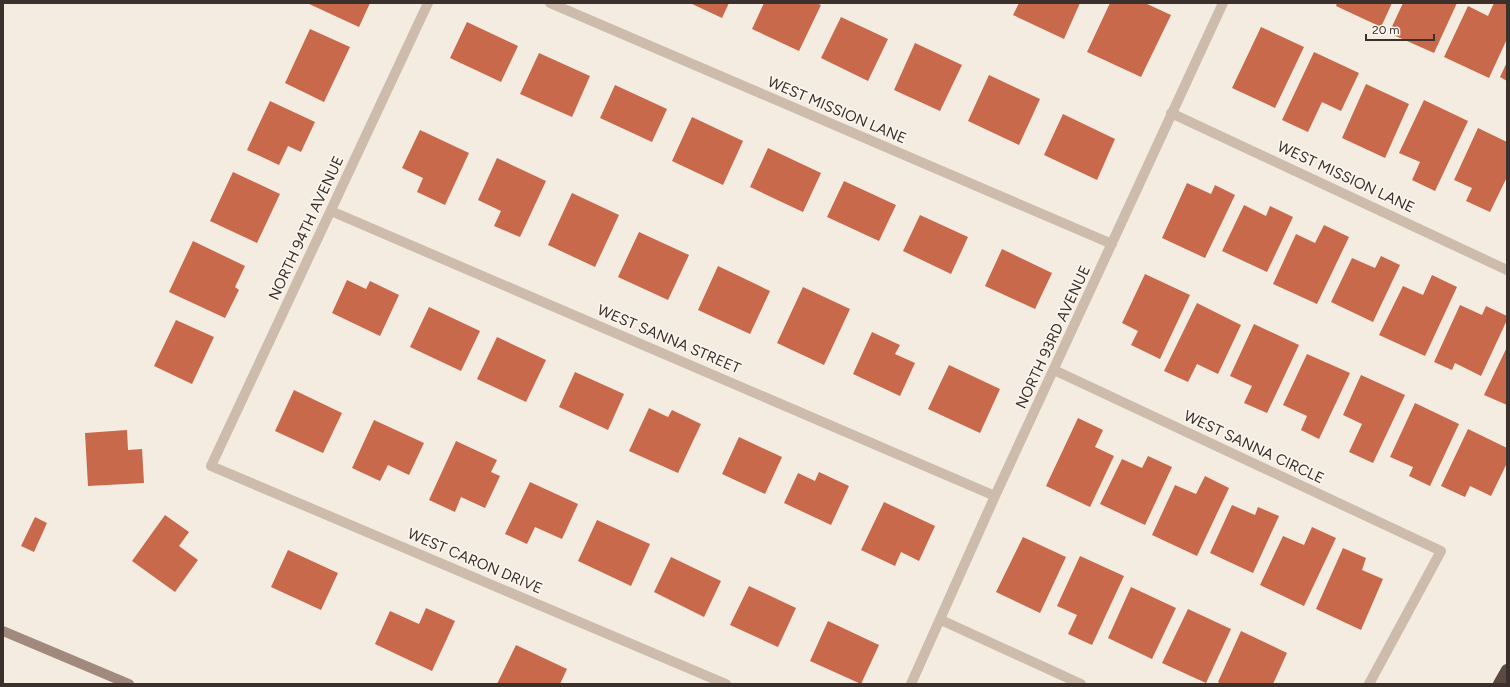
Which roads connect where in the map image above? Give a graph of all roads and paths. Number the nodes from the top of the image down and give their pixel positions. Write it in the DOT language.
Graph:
graph roads {
  1 [pos="428,3"];
  2 [pos="550,3"];
  3 [pos="1223,3"];
  4 [pos="1171,112"];
  5 [pos="331,211"];
  6 [pos="1112,244"];
  7 [pos="1507,270"];
  8 [pos="1054,370"];
  9 [pos="211,466"];
  10 [pos="995,496"];
  11 [pos="941,620"];
  12 [pos="3,631"];
  13 [pos="1507,670"];
  14 [pos="130,684"];
  15 [pos="726,684"];
  16 [pos="911,684"];
  17 [pos="1080,684"];
  18 [pos="1369,684"];
  19 [pos="1499,684"];
  1 -- 5 [label="street, NORTH 94TH AVENUE"];
  2 -- 6 [label="street, WEST MISSION LANE"];
  3 -- 4 [label="street, NORTH 93RD AVENUE"];
  4 -- 6 [label="street, NORTH 93RD AVENUE"];
  4 -- 7 [label="street, WEST MISSION LANE"];
  5 -- 9 [label="street, NORTH 94TH AVENUE"];
  5 -- 10 [label="street, WEST SANNA STREET"];
  6 -- 8 [label="street, NORTH 93RD AVENUE"];
  8 -- 10 [label="street, NORTH 93RD AVENUE"];
  8 -- 18 [label="street, WEST SANNA CIRCLE"];
  9 -- 15 [label="street, WEST CARON DRIVE"];
  10 -- 11 [label="street, NORTH 93RD AVENUE"];
  11 -- 16 [label="street, NORTH 93RD AVENUE"];
  11 -- 17 [label="street"];
  12 -- 14 [label="main road"];
  13 -- 19 [label="highway"];
}
